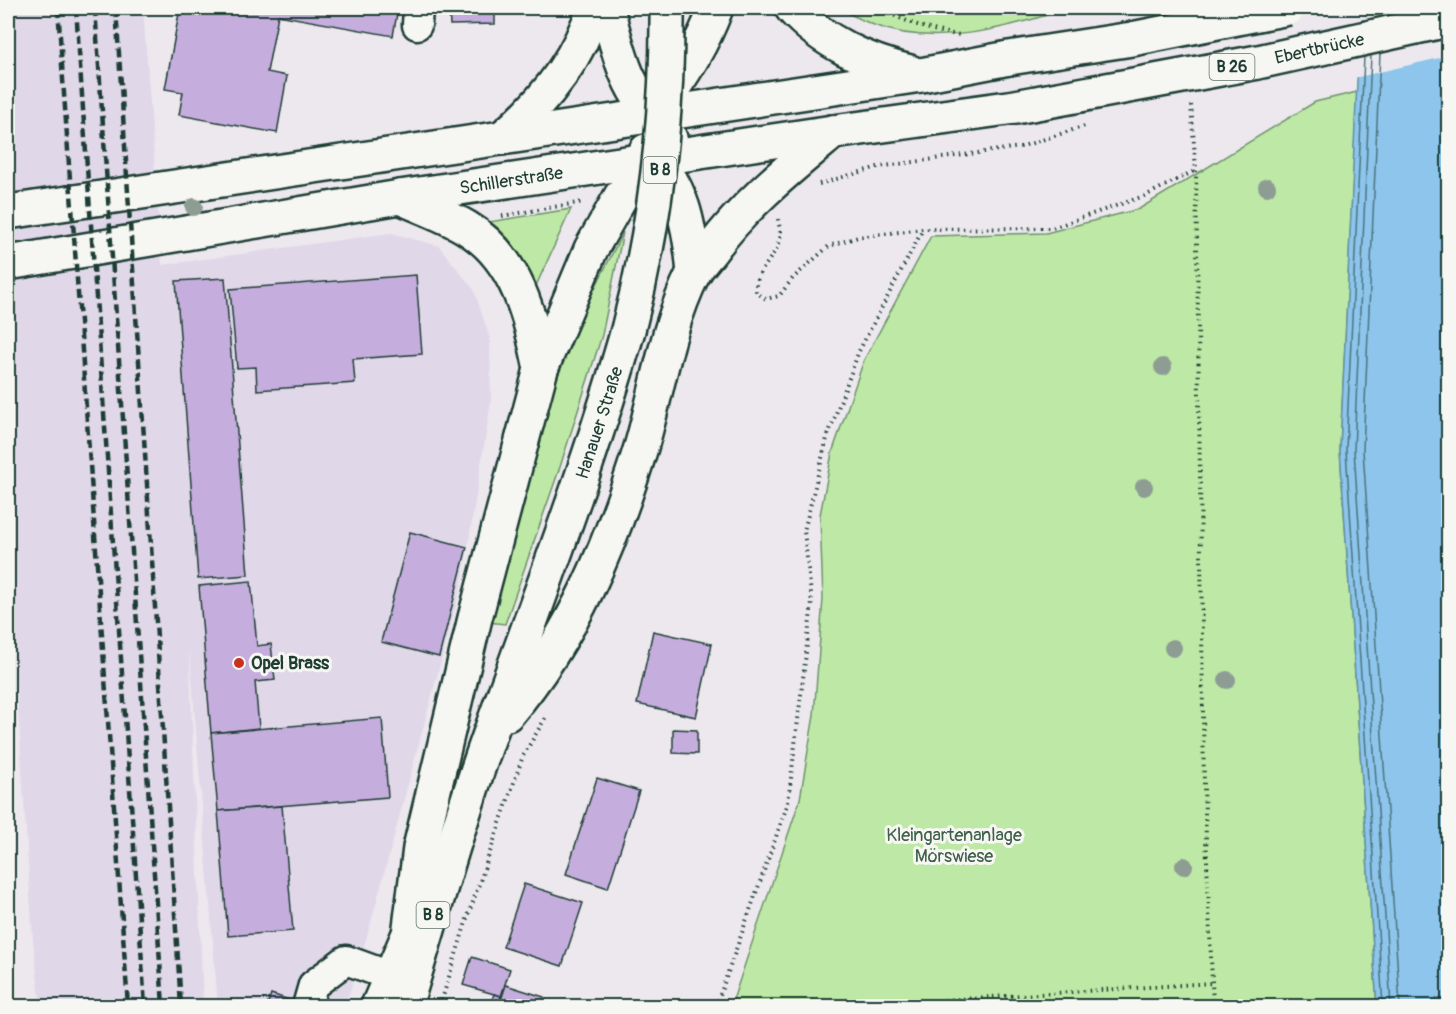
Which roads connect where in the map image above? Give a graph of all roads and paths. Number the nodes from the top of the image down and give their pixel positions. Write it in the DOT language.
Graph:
graph roads {
  1 [pos="594,8"];
  2 [pos="607,8"];
  3 [pos="667,8"];
  4 [pos="716,8"];
  5 [pos="792,8"];
  6 [pos="878,8"];
  7 [pos="1288,8"];
  8 [pos="1449,20"];
  9 [pos="970,36"];
  10 [pos="921,75"];
  11 [pos="1015,107"];
  12 [pos="833,132"];
  13 [pos="653,137"];
  14 [pos="502,138"];
  15 [pos="1020,147"];
  16 [pos="810,188"];
  17 [pos="400,196"];
  18 [pos="8,212"];
  19 [pos="774,214"];
  20 [pos="922,229"];
  21 [pos="8,263"];
  22 [pos="694,273"];
  23 [pos="541,369"];
  24 [pos="490,734"];
  25 [pos="460,822"];
  26 [pos="409,936"];
  27 [pos="390,976"];
  28 [pos="1212,983"];
  29 [pos="945,1000"];
  30 [pos="307,1006"];
  31 [pos="378,1006"];
  32 [pos="405,1006"];
  33 [pos="716,1006"];
  34 [pos="1213,1006"];
  1 -- 14 [label="main road"];
  2 -- 13 [label="main road"];
  3 -- 24 [label="main road, Hanauer Straße / B 8, bridge"];
  4 -- 13 [label="main road"];
  5 -- 10 [label="main road"];
  6 -- 9 [label="path"];
  7 -- 10 [label="main road, Schillerstraße, bridge"];
  8 -- 11 [label="main road, Ebertbrücke / B 26, bridge"];
  10 -- 13 [label="main road, Schillerstraße"];
  11 -- 12 [label="main road, Schillerstraße / B 26"];
  12 -- 13 [label="main road, Schillerstraße"];
  12 -- 22 [label="main road"];
  13 -- 14 [label="main road"];
  13 -- 17 [label="main road, Schillerstraße"];
  13 -- 22 [label="main road"];
  13 -- 23 [label="main road"];
  14 -- 18 [label="main road"];
  15 -- 16 [label="path"];
  17 -- 21 [label="main road, Schillerstraße"];
  17 -- 23 [label="main road"];
  19 -- 20 [label="path"];
  20 -- 28 [label="path"];
  20 -- 33 [label="path"];
  22 -- 24 [label="main road"];
  23 -- 26 [label="main road"];
  24 -- 25 [label="main road, Hanauer Straße / B 8"];
  25 -- 26 [label="main road, Hanauer Straße / B 8"];
  25 -- 32 [label="main road, Hanauer Straße / B 8"];
  26 -- 27 [label="main road, Hanauer Straße / B 8"];
  27 -- 30 [label="lane"];
  27 -- 31 [label="main road, Hanauer Straße / B 8"];
  28 -- 29 [label="path"];
  28 -- 34 [label="path"];
}
